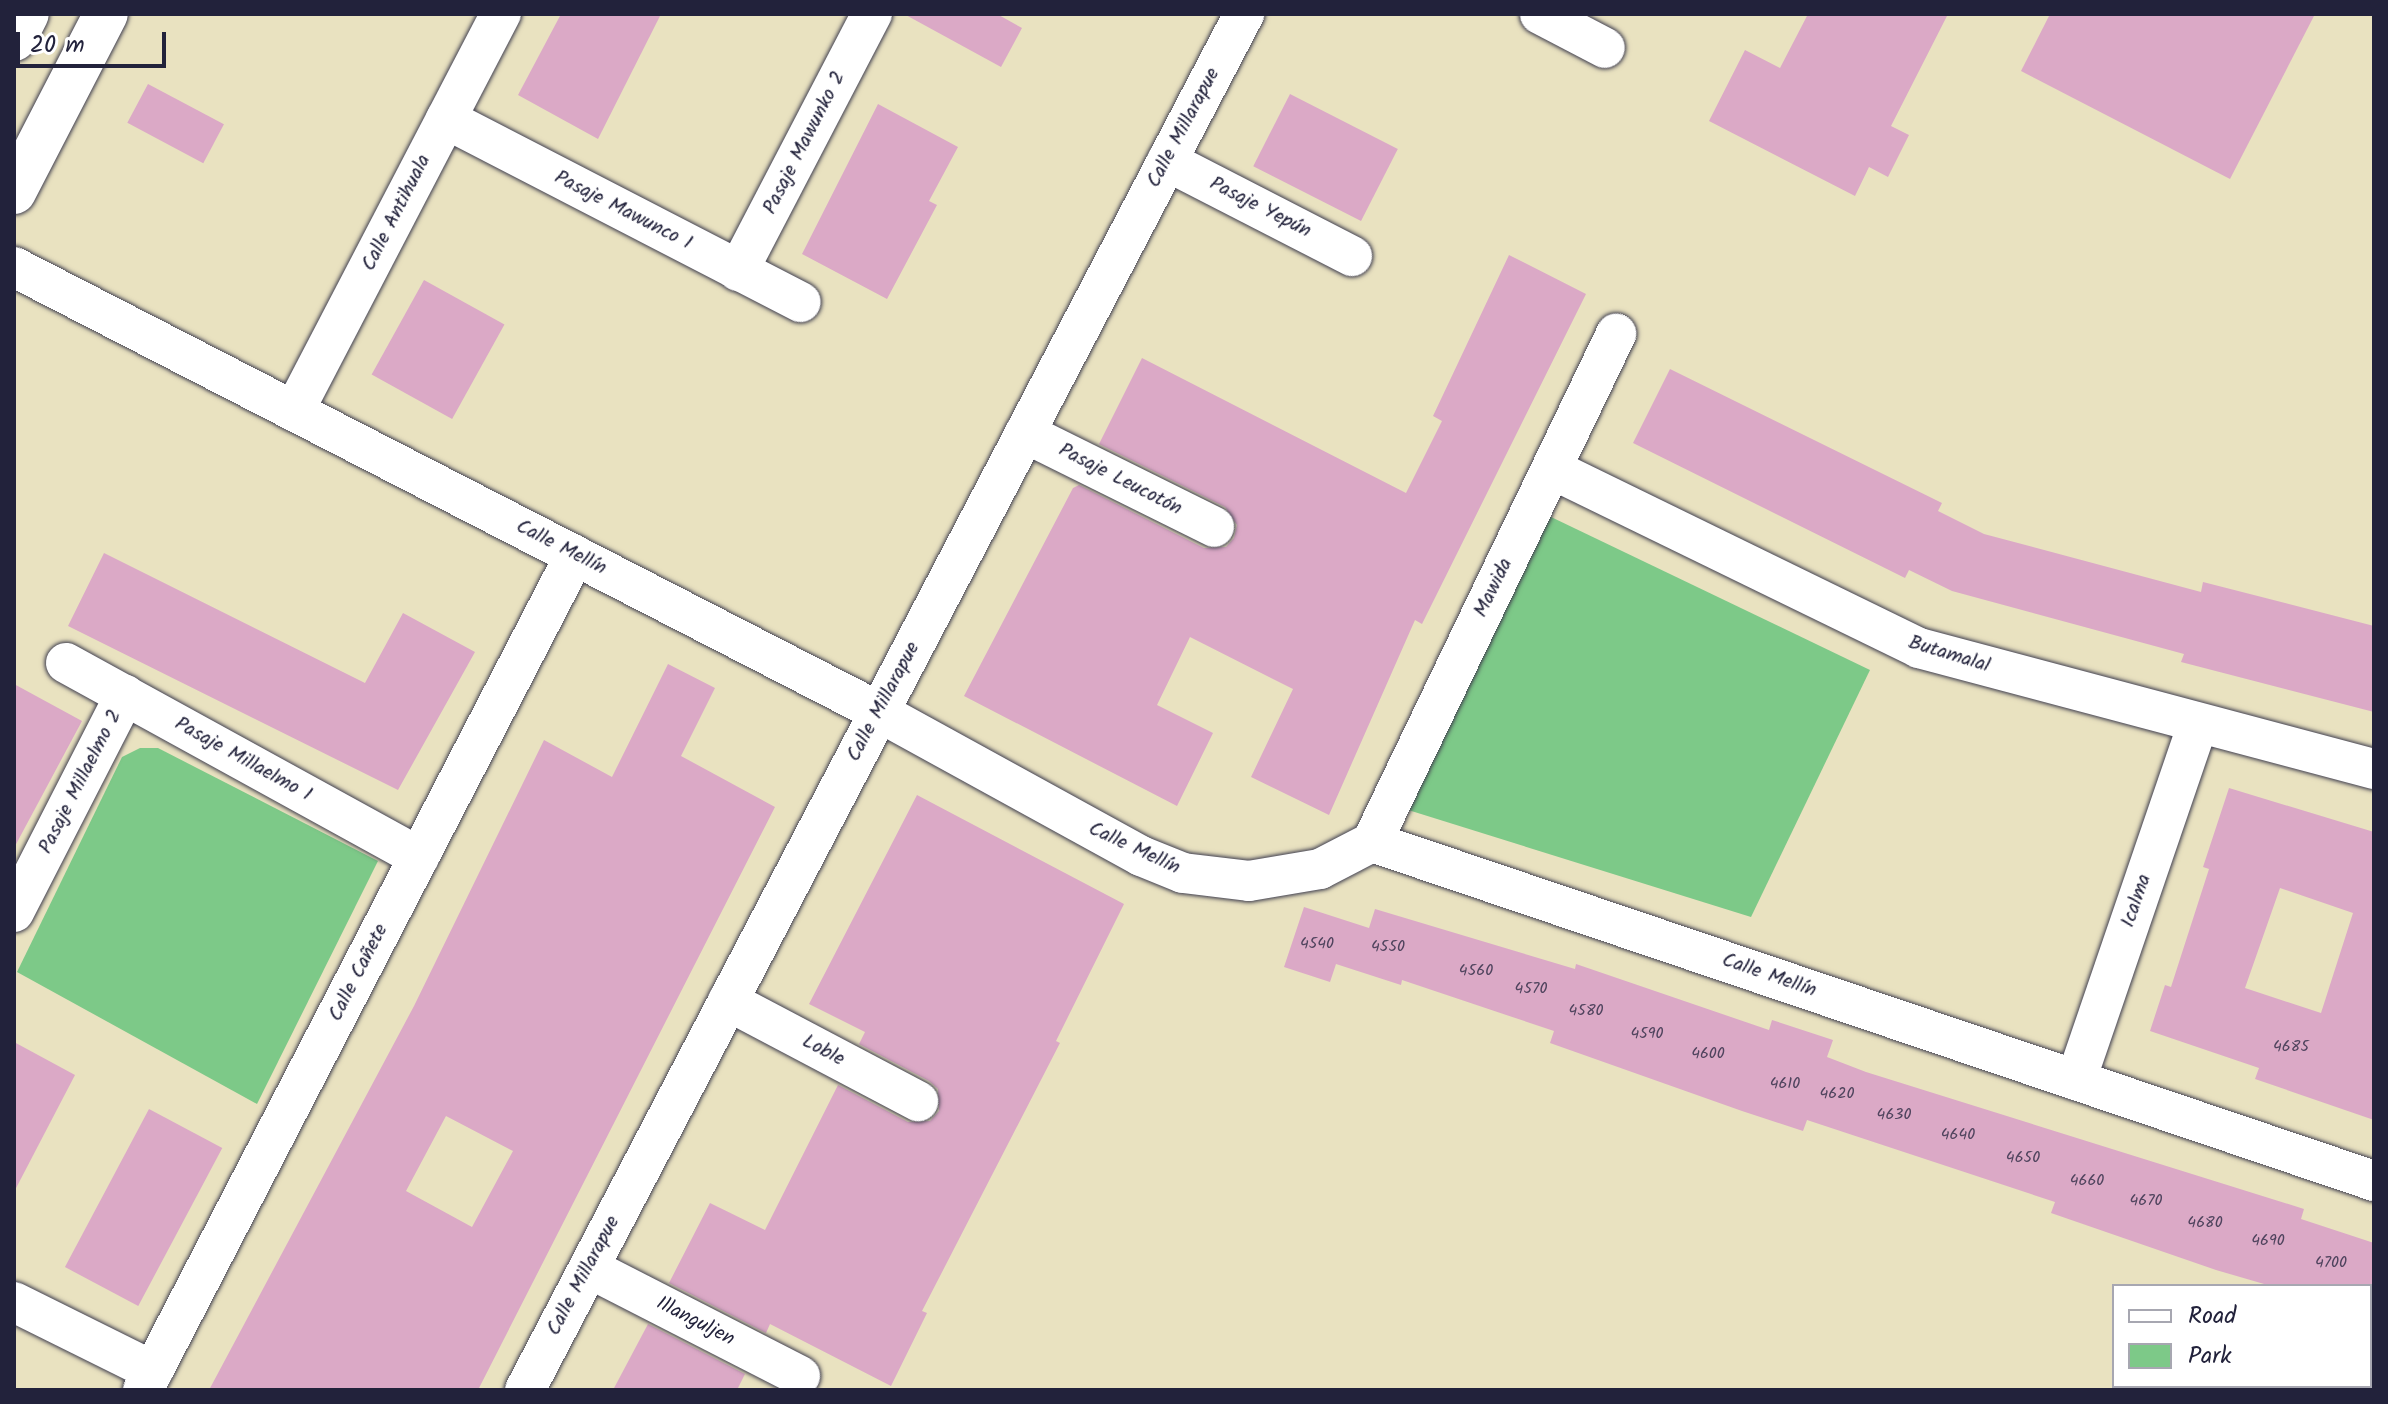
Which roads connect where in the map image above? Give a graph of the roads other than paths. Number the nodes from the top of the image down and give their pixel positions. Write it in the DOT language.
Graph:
graph roads {
  1 [pos="27,14"];
  2 [pos="106,14"];
  3 [pos="501,14"];
  4 [pos="872,14"];
  5 [pos="1244,14"];
  6 [pos="1540,14"];
  7 [pos="14,39"];
  8 [pos="1605,48"];
  9 [pos="446,119"];
  10 [pos="1167,161"];
  11 [pos="14,192"];
  12 [pos="1352,256"];
  13 [pos="14,267"];
  14 [pos="738,271"];
  15 [pos="800,302"];
  16 [pos="1616,334"];
  17 [pos="294,411"];
  18 [pos="1025,433"];
  19 [pos="1552,469"];
  20 [pos="1214,527"];
  21 [pos="575,555"];
  22 [pos="66,663"];
  23 [pos="125,695"];
  24 [pos="879,712"];
  25 [pos="2198,723"];
  26 [pos="2374,769"];
  27 [pos="1372,842"];
  28 [pos="419,857"];
  29 [pos="14,912"];
  30 [pos="728,1001"];
  31 [pos="2076,1080"];
  32 [pos="918,1101"];
  33 [pos="2374,1181"];
  34 [pos="589,1268"];
  35 [pos="14,1302"];
  36 [pos="800,1376"];
  37 [pos="148,1380"];
  38 [pos="525,1390"];
  1 -- 7 [label="street"];
  2 -- 11 [label="street"];
  3 -- 9 [label="street, Calle Antihuala"];
  4 -- 14 [label="street, Pasaje Mawunko 2"];
  5 -- 10 [label="street, Calle Millarapue"];
  6 -- 8 [label="street"];
  9 -- 14 [label="street, Pasaje Mawunco 1"];
  9 -- 17 [label="street, Calle Antihuala"];
  10 -- 12 [label="street, Pasaje Yepún"];
  10 -- 18 [label="street, Calle Millarapue"];
  13 -- 17 [label="street, Calle Mellín"];
  14 -- 15 [label="street, Pasaje Mawunco 1"];
  16 -- 19 [label="street, Mawida"];
  17 -- 21 [label="street, Calle Mellín"];
  18 -- 20 [label="street, Pasaje Leucotón"];
  18 -- 24 [label="street, Calle Millarapue"];
  19 -- 25 [label="street, Butamalal"];
  19 -- 27 [label="street, Mawida"];
  21 -- 24 [label="street, Calle Mellín"];
  21 -- 28 [label="street, Calle Cañete"];
  22 -- 23 [label="street, Pasaje Millaelmo 1"];
  23 -- 28 [label="street, Pasaje Millaelmo 1"];
  23 -- 29 [label="street, Pasaje Millaelmo 2"];
  24 -- 27 [label="street, Calle Mellín"];
  24 -- 30 [label="street, Calle Millarapue"];
  25 -- 26 [label="street, Butamalal"];
  25 -- 31 [label="street, Icalma"];
  27 -- 31 [label="street, Calle Mellín"];
  28 -- 37 [label="street, Calle Cañete"];
  30 -- 32 [label="street, Loble"];
  30 -- 34 [label="street, Calle Millarapue"];
  31 -- 33 [label="street, Calle Mellín"];
  34 -- 36 [label="street, Illanguljen"];
  34 -- 38 [label="street, Calle Millarapue"];
  35 -- 37 [label="street"];
}
